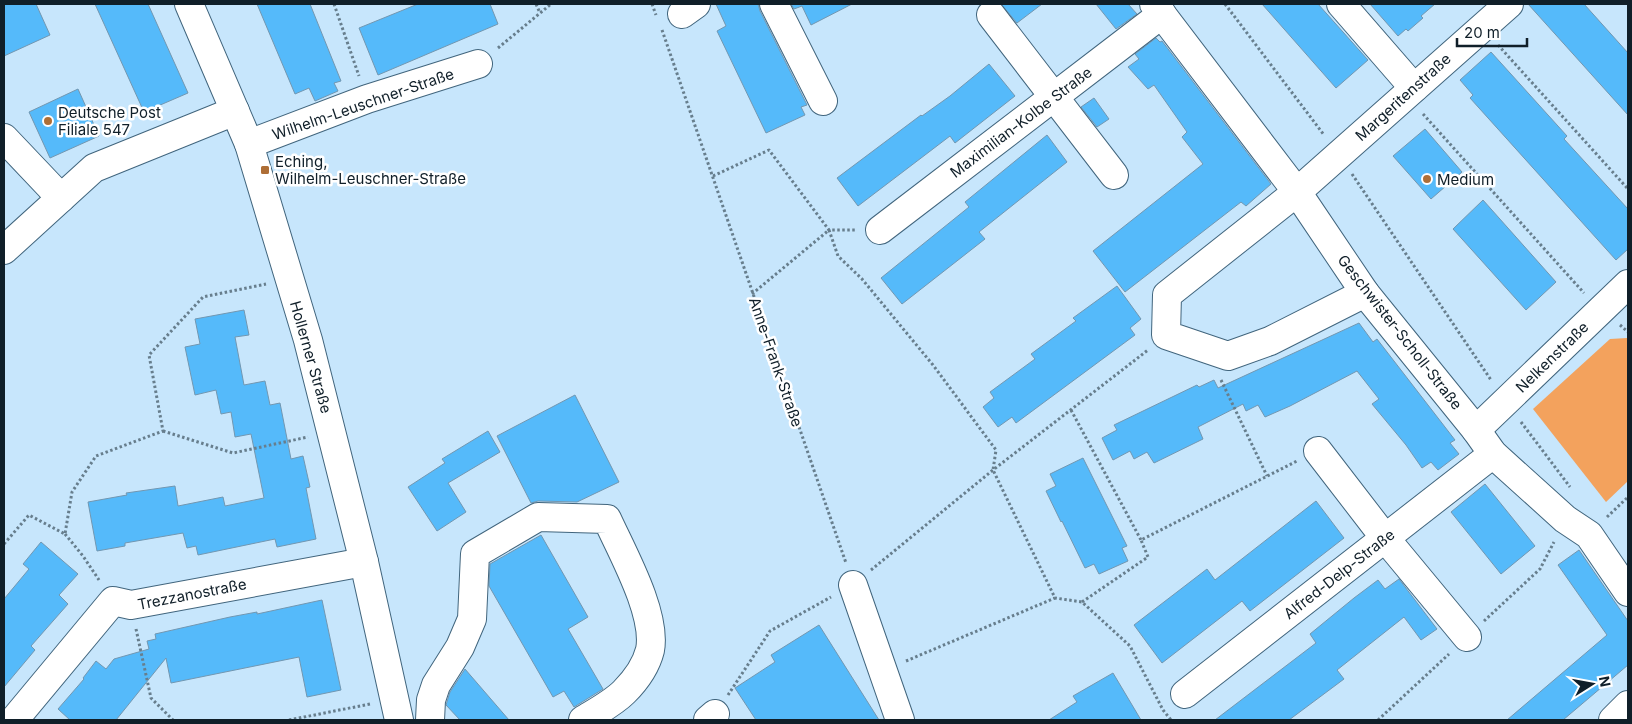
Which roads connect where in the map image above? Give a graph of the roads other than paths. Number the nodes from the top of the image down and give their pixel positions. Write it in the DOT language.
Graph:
graph roads {
  1 [pos="189,4"];
  2 [pos="774,4"];
  3 [pos="1342,4"];
  4 [pos="1510,4"];
  5 [pos="1158,9"];
  6 [pos="991,15"];
  7 [pos="478,64"];
  8 [pos="1410,91"];
  9 [pos="1054,97"];
  10 [pos="823,101"];
  11 [pos="235,111"];
  12 [pos="4,138"];
  13 [pos="249,144"];
  14 [pos="1114,175"];
  15 [pos="1298,192"];
  16 [pos="61,198"];
  17 [pos="880,230"];
  18 [pos="4,250"];
  19 [pos="1628,284"];
  20 [pos="1365,293"];
  21 [pos="1476,430"];
  22 [pos="1318,451"];
  23 [pos="1493,454"];
  24 [pos="1385,538"];
  25 [pos="364,562"];
  26 [pos="854,584"];
  27 [pos="1628,592"];
  28 [pos="1467,637"];
  29 [pos="1185,694"];
  30 [pos="1628,705"];
  31 [pos="397,710"];
  32 [pos="14,720"];
  33 [pos="430,720"];
  34 [pos="582,720"];
  35 [pos="900,720"];
  36 [pos="1613,720"];
  1 -- 11 [label="street, Hollerner Straße"];
  2 -- 10 [label="street"];
  3 -- 8 [label="street"];
  4 -- 8 [label="street, Margeritenstraße"];
  5 -- 9 [label="street, Maximilian-Kolbe Straße"];
  5 -- 15 [label="street, Geschwister-Scholl-Straße"];
  6 -- 9 [label="street"];
  7 -- 13 [label="street, Wilhelm-Leuschner-Straße"];
  8 -- 15 [label="street, Margeritenstraße"];
  9 -- 14 [label="street"];
  9 -- 17 [label="street, Maximilian-Kolbe Straße"];
  11 -- 13 [label="street, Hollerner Straße"];
  11 -- 16 [label="street"];
  12 -- 16 [label="street"];
  13 -- 25 [label="street, Hollerner Straße"];
  15 -- 20 [label="street, Geschwister-Scholl-Straße"];
  15 -- 20 [label="street, Margeritenstraße"];
  16 -- 18 [label="street"];
  19 -- 21 [label="street, Nelkenstraße"];
  20 -- 21 [label="street, Geschwister-Scholl-Straße"];
  21 -- 23 [label="street, Geschwister-Scholl-Straße"];
  22 -- 24 [label="street"];
  23 -- 24 [label="street, Alfred-Delp-Straße"];
  23 -- 27 [label="street, Geschwister-Scholl-Straße"];
  24 -- 28 [label="street"];
  24 -- 29 [label="street, Alfred-Delp-Straße"];
  25 -- 31 [label="street, Hollerner Straße"];
  25 -- 32 [label="street, Trezzanostraße"];
  26 -- 35 [label="street"];
  30 -- 36 [label="street"];
  33 -- 34 [label="street"];
}
